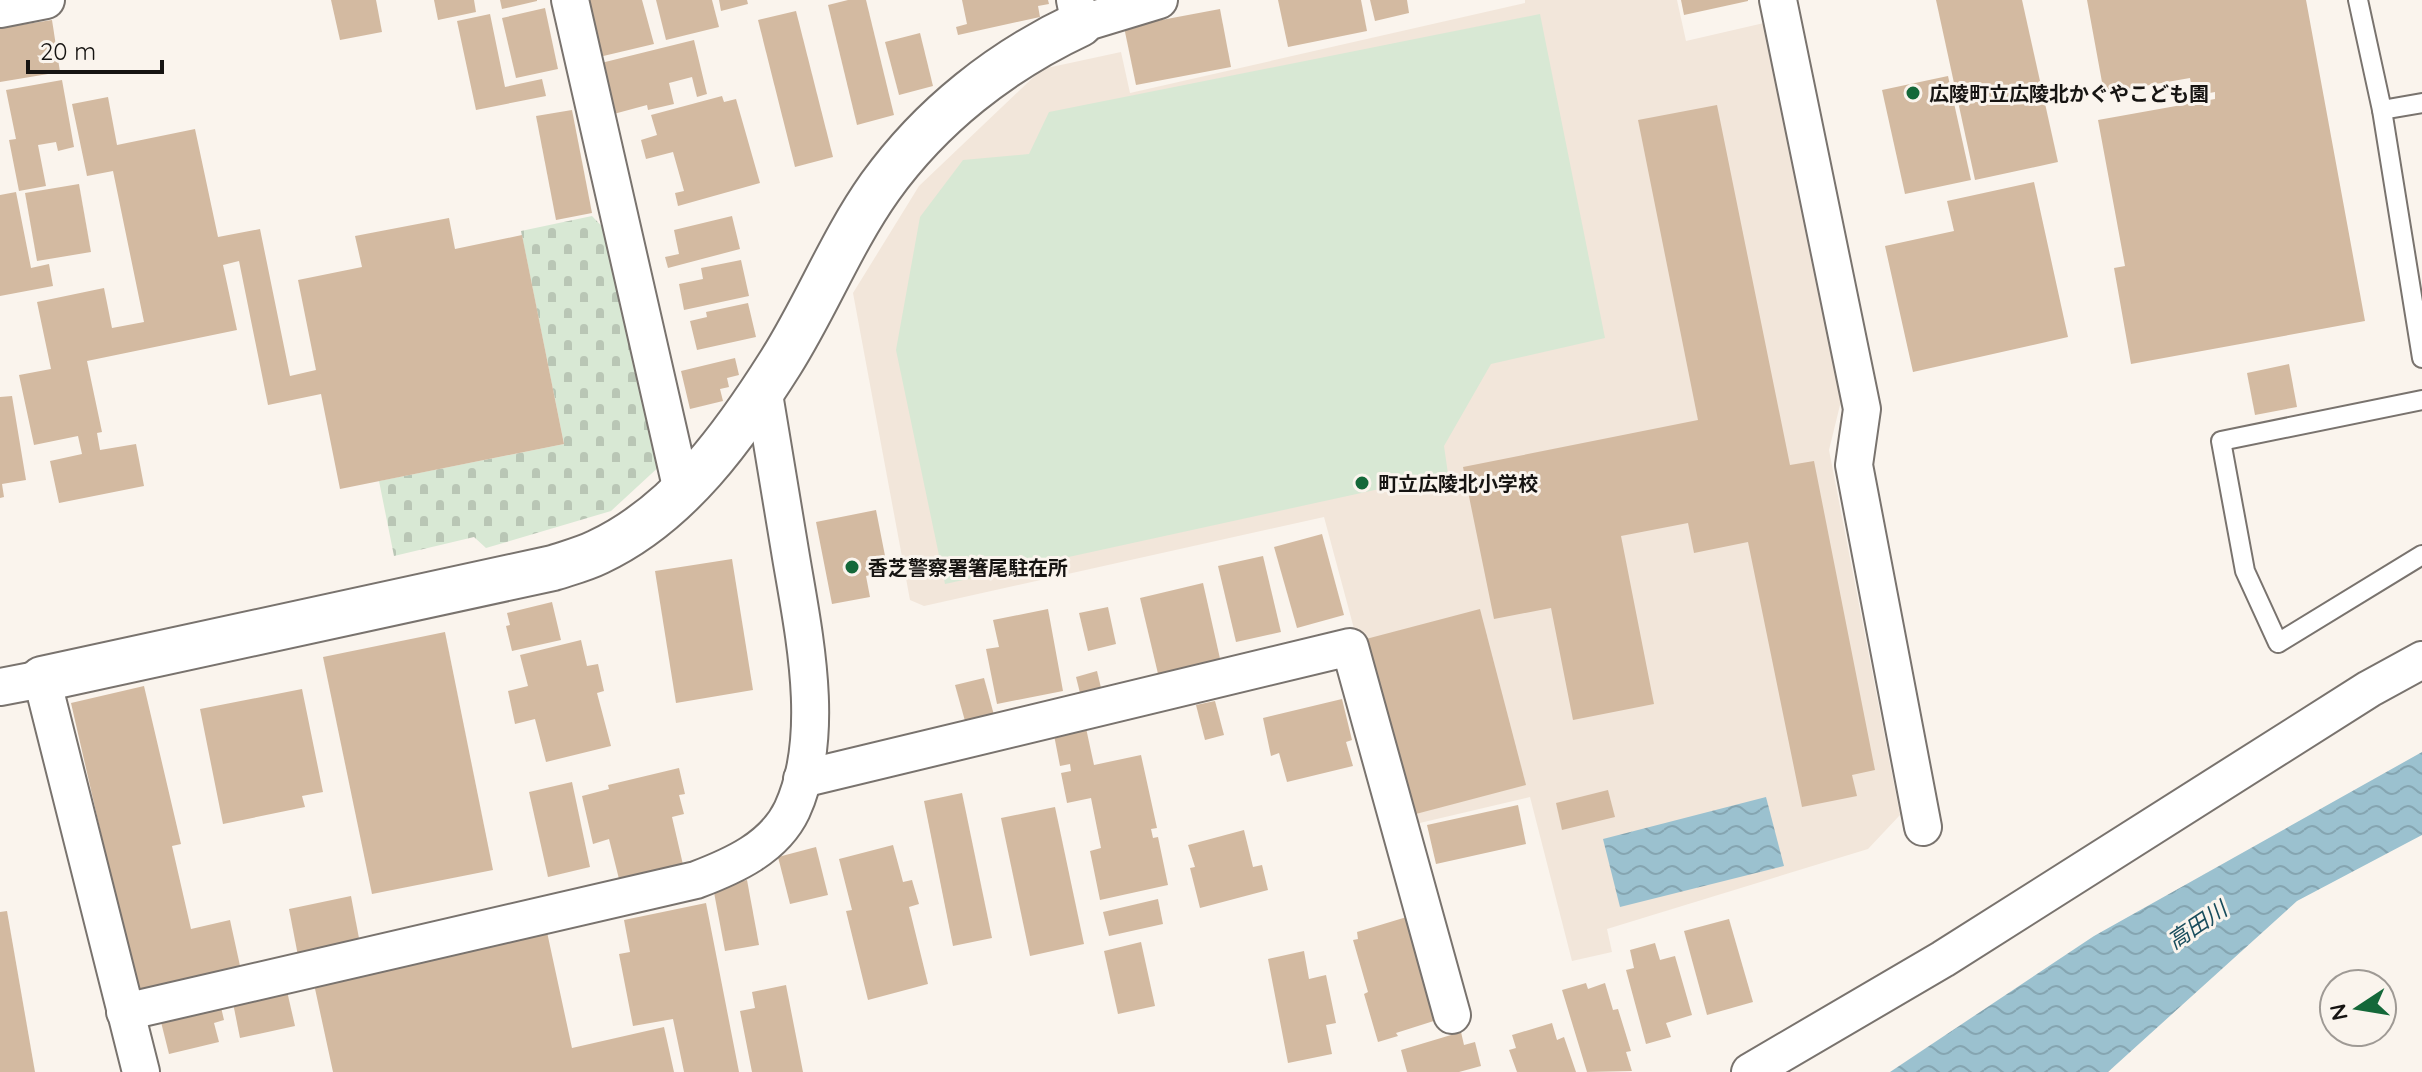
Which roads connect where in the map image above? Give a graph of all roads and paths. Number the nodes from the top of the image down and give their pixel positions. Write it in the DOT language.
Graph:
graph roads {
  1 [pos="46,0"];
  2 [pos="570,0"];
  3 [pos="1159,0"];
  4 [pos="1778,0"];
  5 [pos="2358,0"];
  6 [pos="0,9"];
  7 [pos="1078,12"];
  8 [pos="2422,103"];
  9 [pos="2382,110"];
  10 [pos="2422,358"];
  11 [pos="763,388"];
  12 [pos="2422,400"];
  13 [pos="682,491"];
  14 [pos="2422,555"];
  15 [pos="2422,660"];
  16 [pos="42,679"];
  17 [pos="0,687"];
  18 [pos="802,779"];
  19 [pos="1923,827"];
  20 [pos="125,1012"];
  21 [pos="1452,1015"];
  22 [pos="141,1072"];
  23 [pos="1750,1072"];
  1 -- 6 [label="street"];
  2 -- 13 [label="street"];
  3 -- 7 [label="street"];
  4 -- 19 [label="street"];
  5 -- 9 [label="lane"];
  7 -- 11 [label="street"];
  8 -- 9 [label="lane"];
  9 -- 10 [label="lane"];
  11 -- 13 [label="street"];
  11 -- 18 [label="street"];
  12 -- 14 [label="lane"];
  13 -- 16 [label="street"];
  15 -- 23 [label="street"];
  16 -- 17 [label="street"];
  16 -- 20 [label="street"];
  18 -- 20 [label="street"];
  18 -- 21 [label="street"];
  20 -- 22 [label="street"];
}
